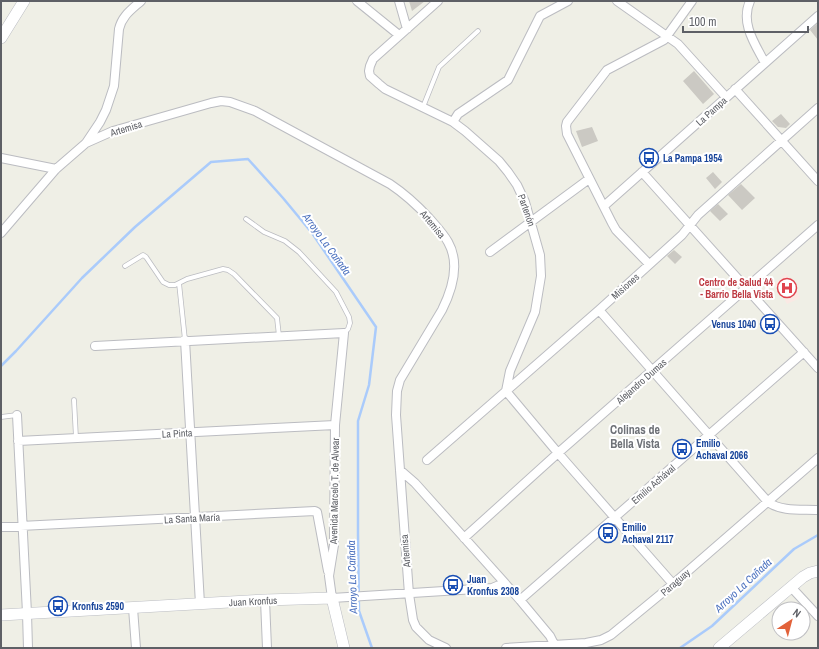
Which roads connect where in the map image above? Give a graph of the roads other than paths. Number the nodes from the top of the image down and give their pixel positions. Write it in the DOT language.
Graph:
graph roads {
  1 [pos="24,1"];
  2 [pos="141,1"];
  3 [pos="357,1"];
  4 [pos="399,1"];
  5 [pos="438,1"];
  6 [pos="568,1"];
  7 [pos="617,1"];
  8 [pos="692,1"];
  9 [pos="750,1"];
  10 [pos="818,16"];
  11 [pos="407,29"];
  12 [pos="478,31"];
  13 [pos="400,35"];
  14 [pos="667,36"];
  15 [pos="1,38"];
  16 [pos="764,63"];
  17 [pos="735,89"];
  18 [pos="726,97"];
  19 [pos="423,107"];
  20 [pos="818,108"];
  21 [pos="453,122"];
  22 [pos="782,140"];
  23 [pos="86,143"];
  24 [pos="1,158"];
  25 [pos="56,169"];
  26 [pos="642,172"];
  27 [pos="589,178"];
  28 [pos="818,181"];
  29 [pos="604,206"];
  30 [pos="246,219"];
  31 [pos="531,221"];
  32 [pos="818,225"];
  33 [pos="689,226"];
  34 [pos="1,233"];
  35 [pos="490,252"];
  36 [pos="649,264"];
  37 [pos="125,266"];
  38 [pos="179,283"];
  39 [pos="747,288"];
  40 [pos="599,310"];
  41 [pos="344,333"];
  42 [pos="279,336"];
  43 [pos="185,340"];
  44 [pos="95,346"];
  45 [pos="804,352"];
  46 [pos="815,359"];
  47 [pos="818,368"];
  48 [pos="653,370"];
  49 [pos="506,391"];
  50 [pos="74,400"];
  51 [pos="17,415"];
  52 [pos="1,417"];
  53 [pos="335,425"];
  54 [pos="190,432"];
  55 [pos="710,435"];
  56 [pos="76,438"];
  57 [pos="18,441"];
  58 [pos="558,453"];
  59 [pos="818,458"];
  60 [pos="427,460"];
  61 [pos="400,470"];
  62 [pos="768,502"];
  63 [pos="818,510"];
  64 [pos="615,517"];
  65 [pos="195,518"];
  66 [pos="1,526"];
  67 [pos="23,526"];
  68 [pos="464,538"];
  69 [pos="818,571"];
  70 [pos="329,576"];
  71 [pos="504,583"];
  72 [pos="673,584"];
  73 [pos="792,587"];
  74 [pos="409,594"];
  75 [pos="332,598"];
  76 [pos="265,600"];
  77 [pos="520,600"];
  78 [pos="200,604"];
  79 [pos="133,608"];
  80 [pos="27,614"];
  81 [pos="1,615"];
  82 [pos="818,616"];
  83 [pos="554,644"];
  84 [pos="28,648"];
  85 [pos="136,648"];
  86 [pos="266,648"];
  87 [pos="344,648"];
  88 [pos="446,648"];
  89 [pos="506,648"];
  90 [pos="719,648"];
  1 -- 15 [label="main road"];
  2 -- 23 [label="street"];
  3 -- 13 [label="street"];
  4 -- 11 [label="street"];
  5 -- 11 [label="street"];
  6 -- 21 [label="street"];
  7 -- 14 [label="street"];
  8 -- 14 [label="street"];
  9 -- 16 [label="street"];
  10 -- 16 [label="street, La Pampa"];
  11 -- 13 [label="street"];
  12 -- 19 [label="lane"];
  13 -- 19 [label="street, Partenón"];
  14 -- 18 [label="street"];
  14 -- 27 [label="street"];
  16 -- 17 [label="street, La Pampa"];
  17 -- 18 [label="street, La Pampa"];
  17 -- 22 [label="street"];
  18 -- 26 [label="street, La Pampa"];
  19 -- 21 [label="street, Partenón"];
  20 -- 22 [label="street, Misiones"];
  21 -- 31 [label="street, Partenón"];
  22 -- 28 [label="street"];
  22 -- 33 [label="street, Misiones"];
  23 -- 25 [label="street"];
  23 -- 61 [label="street, Artemisa"];
  24 -- 25 [label="street"];
  25 -- 34 [label="street"];
  26 -- 29 [label="street, La Pampa"];
  26 -- 33 [label="street"];
  27 -- 29 [label="street"];
  27 -- 31 [label="street"];
  29 -- 36 [label="street"];
  30 -- 41 [label="lane"];
  31 -- 35 [label="street"];
  31 -- 49 [label="street, Partenón"];
  32 -- 39 [label="street, Alejandro Dumas"];
  33 -- 36 [label="street, Misiones"];
  33 -- 39 [label="street"];
  36 -- 40 [label="street, Misiones"];
  37 -- 38 [label="lane"];
  38 -- 42 [label="lane"];
  38 -- 43 [label="lane"];
  39 -- 45 [label="street"];
  39 -- 48 [label="street, Alejandro Dumas"];
  40 -- 48 [label="street"];
  40 -- 49 [label="street, Misiones"];
  41 -- 42 [label="street"];
  41 -- 53 [label="street, Avenida Marcelo T. de Alvear"];
  42 -- 43 [label="street"];
  43 -- 44 [label="street"];
  43 -- 54 [label="street"];
  45 -- 46 [label="street"];
  45 -- 55 [label="street, Emilio Achával"];
  46 -- 47 [label="street"];
  48 -- 55 [label="street"];
  48 -- 58 [label="street, Alejandro Dumas"];
  49 -- 58 [label="street"];
  49 -- 60 [label="street, Misiones"];
  50 -- 56 [label="lane"];
  51 -- 52 [label="lane"];
  51 -- 57 [label="street"];
  53 -- 54 [label="street, La Pinta"];
  53 -- 70 [label="street, Avenida Marcelo T. de Alvear"];
  54 -- 56 [label="street, La Pinta"];
  54 -- 65 [label="street"];
  55 -- 62 [label="street"];
  55 -- 64 [label="street, Emilio Achával"];
  56 -- 57 [label="street, La Pinta"];
  57 -- 67 [label="street"];
  58 -- 64 [label="street"];
  58 -- 68 [label="street, Alejandro Dumas"];
  59 -- 62 [label="street, Paraguay"];
  61 -- 68 [label="street"];
  61 -- 74 [label="street, Artemisa"];
  62 -- 63 [label="street"];
  62 -- 72 [label="street, Paraguay"];
  64 -- 72 [label="street"];
  64 -- 77 [label="street, Emilio Achával"];
  65 -- 67 [label="street, La Santa María"];
  65 -- 70 [label="street, La Santa María"];
  65 -- 78 [label="street"];
  66 -- 67 [label="street, La Santa María"];
  67 -- 80 [label="street"];
  68 -- 71 [label="street"];
  69 -- 73 [label="main road"];
  70 -- 75 [label="street, Avenida Marcelo T. de Alvear"];
  71 -- 74 [label="street, Juan Kronfus"];
  71 -- 77 [label="street"];
  72 -- 83 [label="street, Paraguay"];
  73 -- 82 [label="street"];
  73 -- 90 [label="main road"];
  74 -- 75 [label="street, Juan Kronfus"];
  74 -- 88 [label="street"];
  75 -- 76 [label="main road, Juan Kronfus"];
  75 -- 87 [label="main road, Avenida Marcelo T. de Alvear"];
  76 -- 78 [label="main road, Juan Kronfus"];
  76 -- 86 [label="street"];
  77 -- 83 [label="street"];
  78 -- 79 [label="main road, Juan Kronfus"];
  79 -- 80 [label="main road, Juan Kronfus"];
  79 -- 85 [label="street"];
  80 -- 81 [label="main road, Juan Kronfus"];
  80 -- 84 [label="street"];
  83 -- 89 [label="street, Paraguay"];
}
